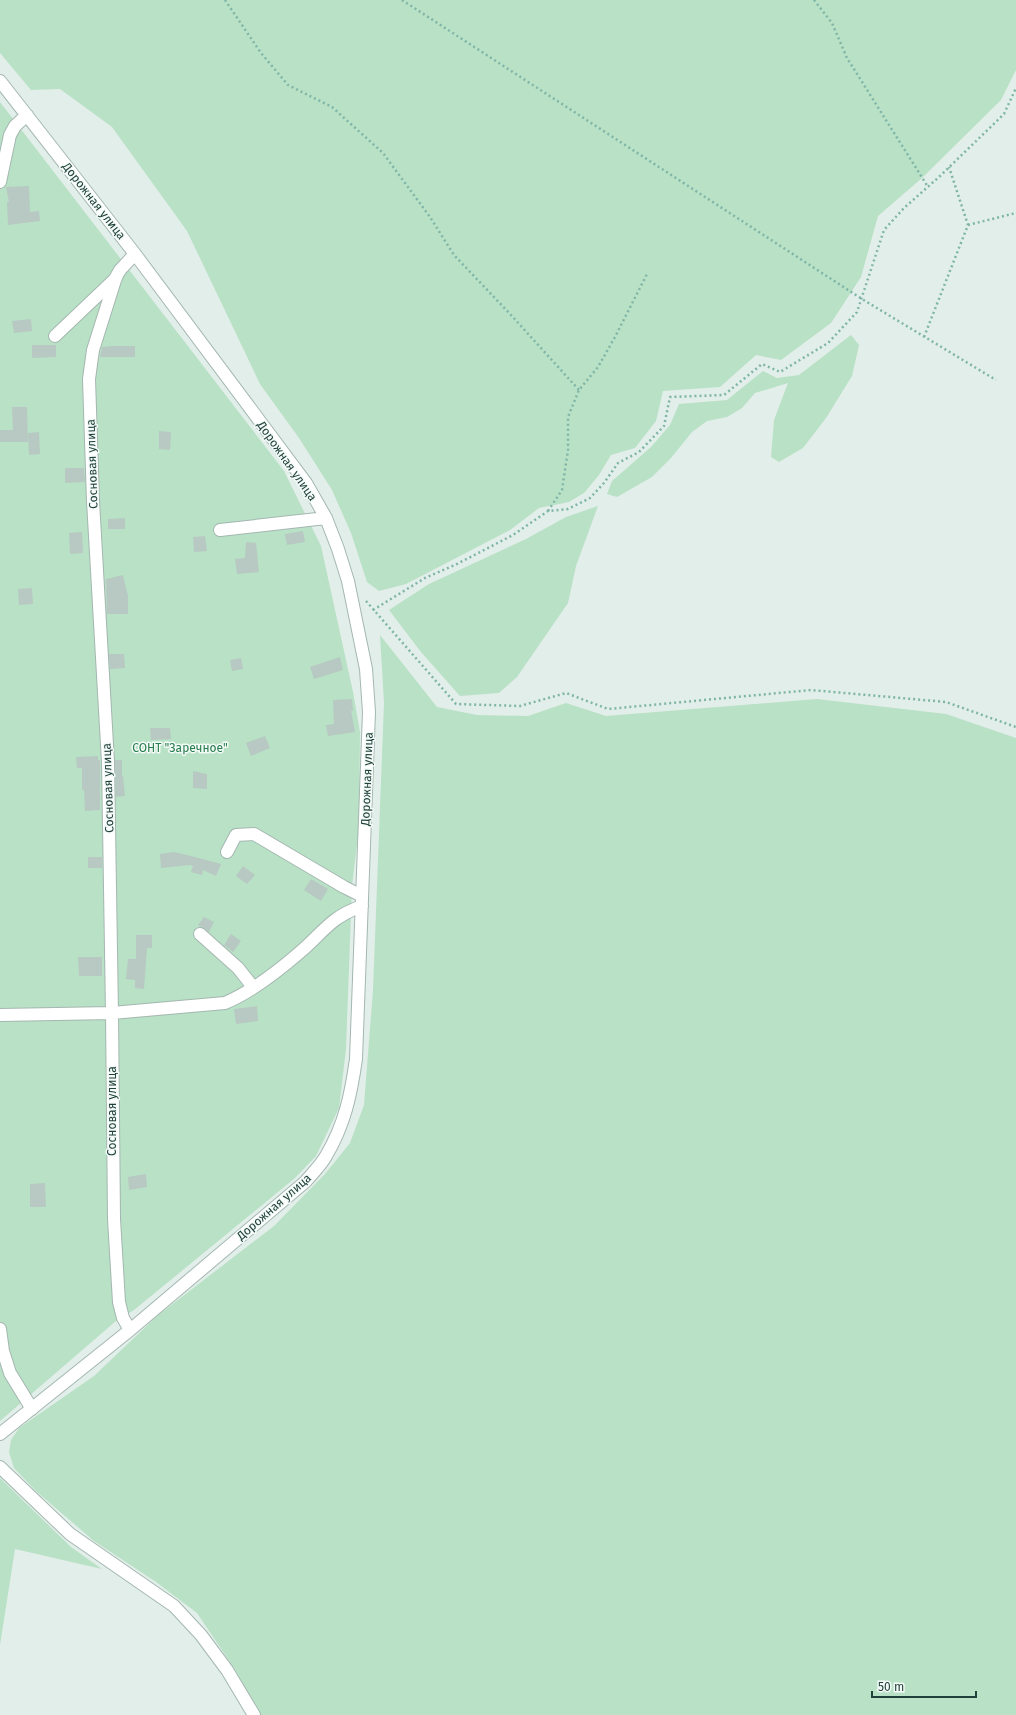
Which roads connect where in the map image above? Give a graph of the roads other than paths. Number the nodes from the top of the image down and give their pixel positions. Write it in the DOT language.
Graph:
graph roads {
  1 [pos="0,81"];
  2 [pos="27,115"];
  3 [pos="0,182"];
  4 [pos="135,254"];
  5 [pos="116,277"];
  6 [pos="55,336"];
  7 [pos="326,518"];
  8 [pos="220,530"];
  9 [pos="227,852"];
  10 [pos="362,901"];
  11 [pos="200,934"];
  12 [pos="253,987"];
  13 [pos="112,1013"];
  14 [pos="0,1015"];
  15 [pos="0,1329"];
  16 [pos="130,1330"];
  17 [pos="32,1409"];
  18 [pos="0,1434"];
  19 [pos="0,1467"];
  20 [pos="254,1715"];
  1 -- 2 [label="street, Дорожная улица"];
  2 -- 3 [label="street"];
  2 -- 4 [label="street, Дорожная улица"];
  4 -- 5 [label="street, Сосновая улица"];
  4 -- 7 [label="street, Дорожная улица"];
  5 -- 6 [label="street"];
  5 -- 13 [label="street, Сосновая улица"];
  7 -- 8 [label="street"];
  7 -- 10 [label="street, Дорожная улица"];
  9 -- 10 [label="street"];
  10 -- 12 [label="street"];
  10 -- 16 [label="street, Дорожная улица"];
  11 -- 12 [label="street"];
  12 -- 13 [label="street"];
  13 -- 14 [label="street"];
  13 -- 16 [label="street, Сосновая улица"];
  15 -- 17 [label="street"];
  16 -- 17 [label="street, Дорожная улица"];
  17 -- 18 [label="street, Дорожная улица"];
  19 -- 20 [label="street"];
}
